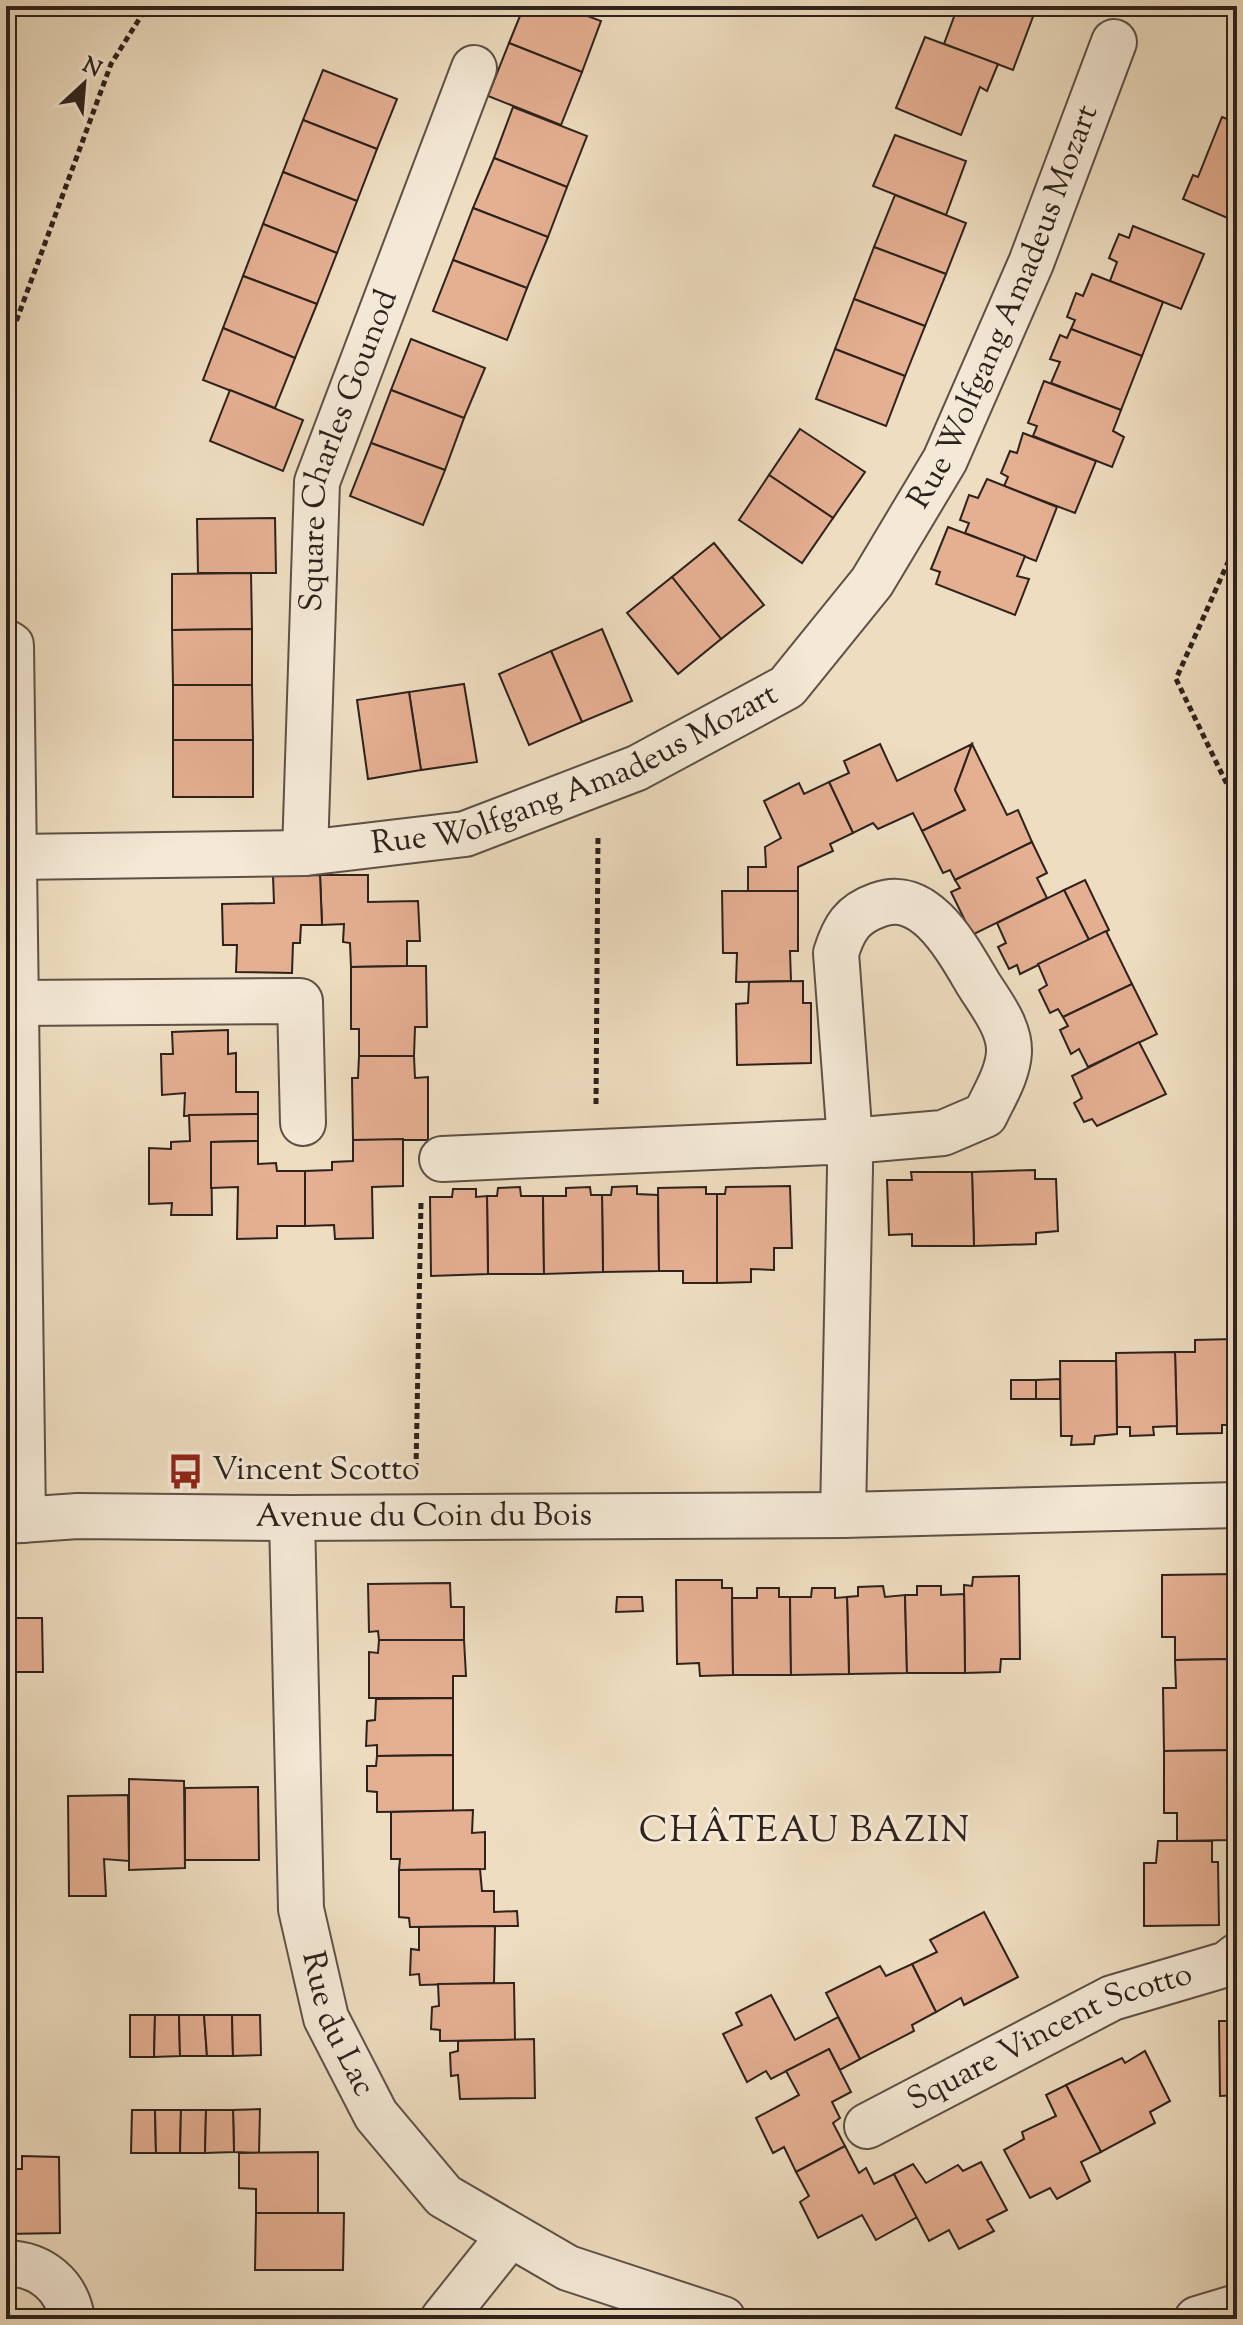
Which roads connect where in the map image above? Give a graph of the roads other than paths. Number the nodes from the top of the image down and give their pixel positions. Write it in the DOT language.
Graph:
graph roads {
  1 [pos="1114,42"];
  2 [pos="474,68"];
  3 [pos="6,642"];
  4 [pos="305,853"];
  5 [pos="14,857"];
  6 [pos="16,1003"];
  7 [pos="303,1123"];
  8 [pos="850,1141"];
  9 [pos="442,1159"];
  10 [pos="1237,1505"];
  11 [pos="843,1515"];
  12 [pos="292,1518"];
  13 [pos="15,1520"];
  14 [pos="1237,1956"];
  15 [pos="867,2126"];
  16 [pos="510,2235"];
  17 [pos="6,2263"];
  18 [pos="1237,2307"];
  19 [pos="72,2319"];
  20 [pos="443,2319"];
  21 [pos="723,2319"];
  22 [pos="1197,2319"];
  1 -- 4 [label="street, Rue Wolfgang Amadeus Mozart"];
  2 -- 4 [label="street, Square Charles Gounod"];
  3 -- 5 [label="street"];
  4 -- 5 [label="street, Rue Wolfgang Amadeus Mozart"];
  5 -- 6 [label="street"];
  6 -- 7 [label="street"];
  6 -- 13 [label="street"];
  8 -- 8 [label="street"];
  8 -- 9 [label="street"];
  8 -- 11 [label="street"];
  10 -- 11 [label="street, Avenue du Coin du Bois"];
  11 -- 12 [label="street, Avenue du Coin du Bois"];
  12 -- 13 [label="street, Avenue du Coin du Bois"];
  12 -- 16 [label="street, Rue du Lac"];
  14 -- 15 [label="street, Square Vincent Scotto"];
  16 -- 20 [label="street"];
  16 -- 21 [label="street, Rue du Lac"];
  17 -- 19 [label="street"];
  18 -- 22 [label="street"];
}
